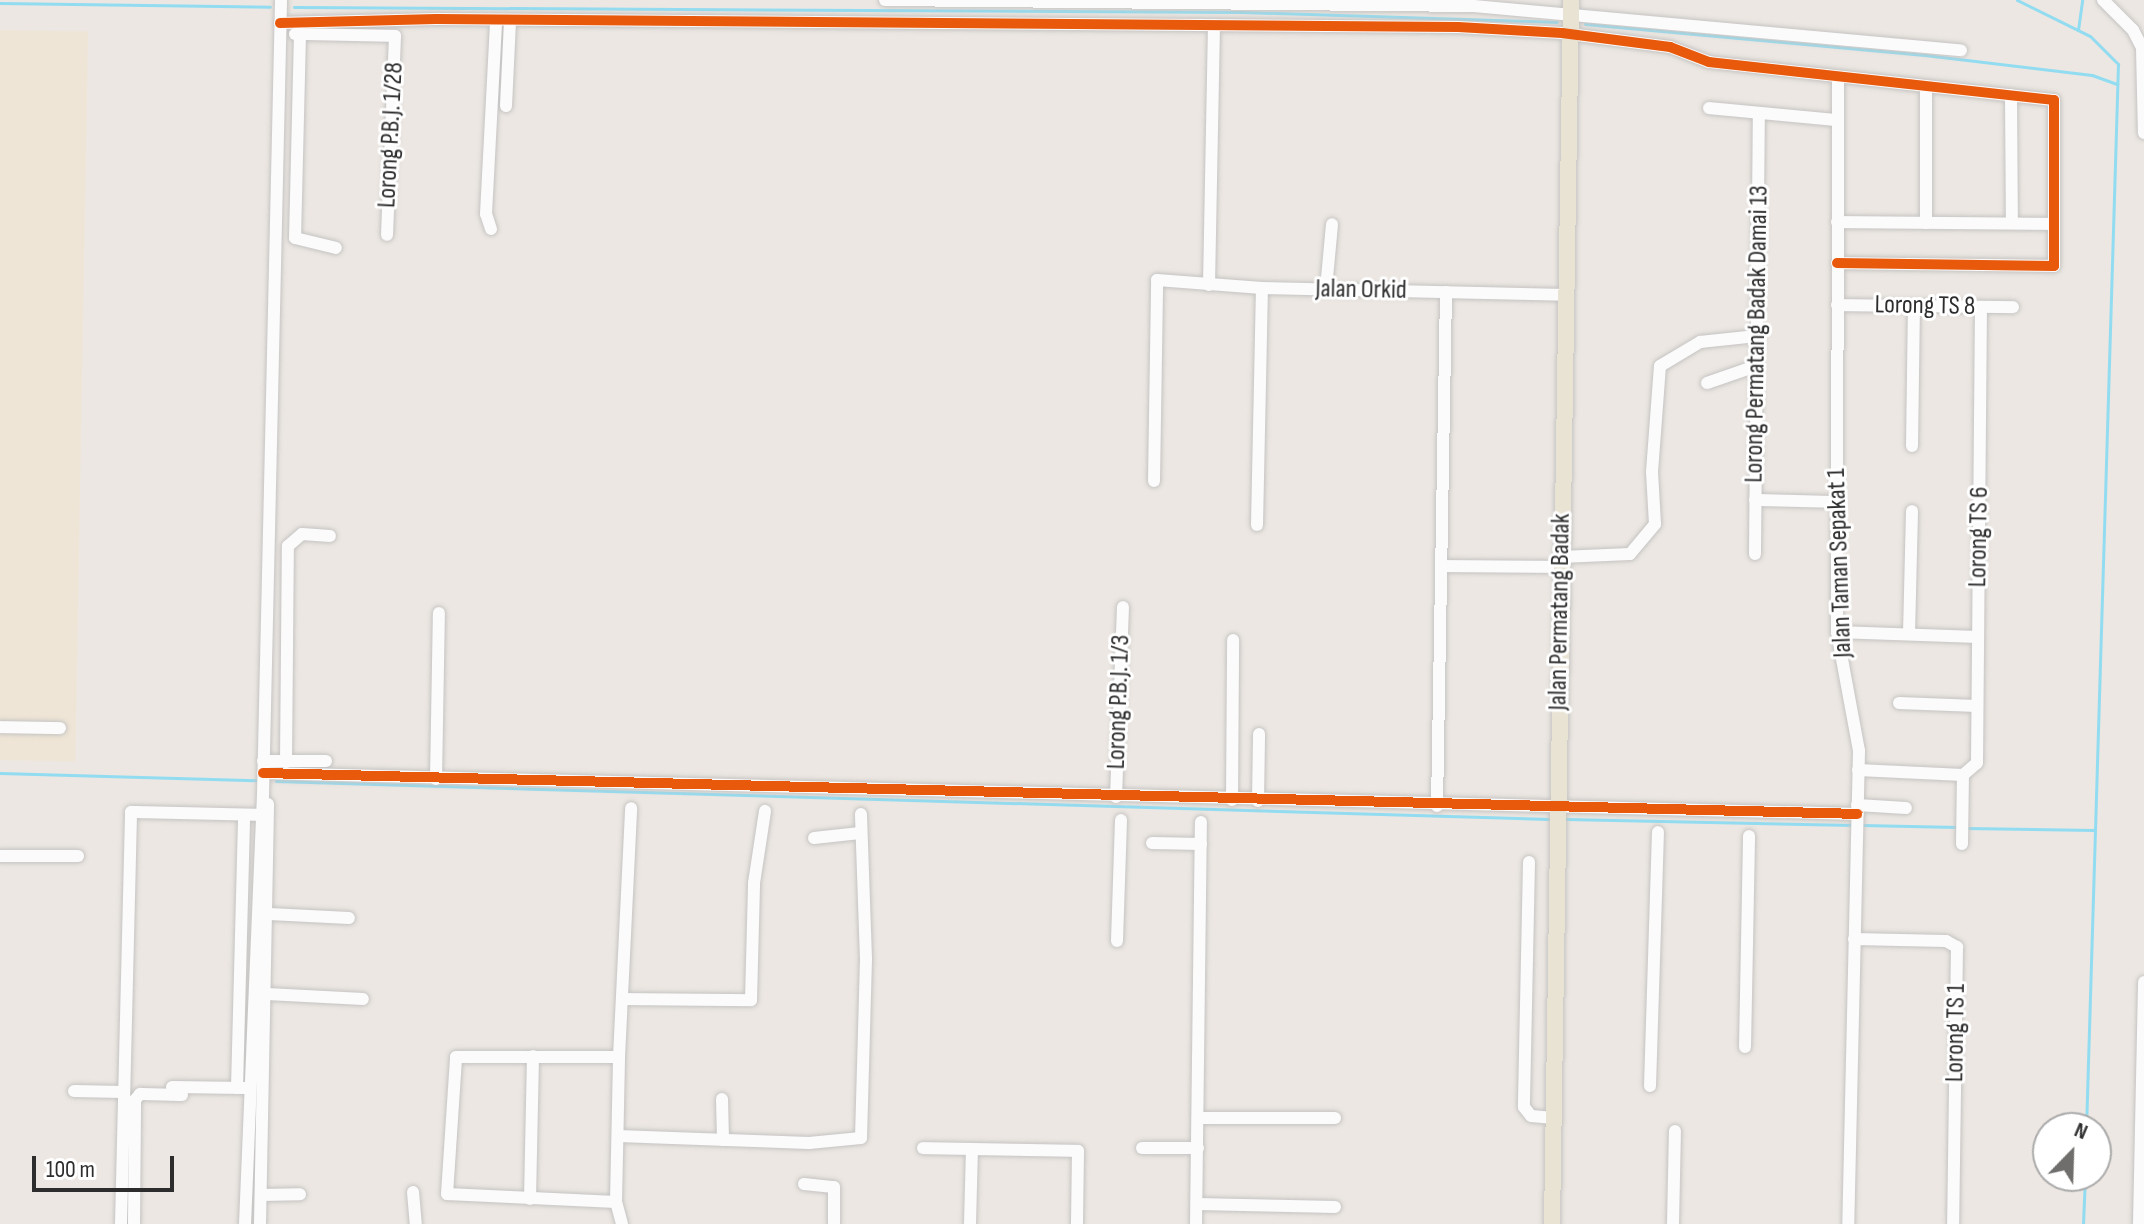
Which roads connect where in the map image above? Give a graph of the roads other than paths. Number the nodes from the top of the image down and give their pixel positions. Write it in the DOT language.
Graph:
graph roads {
  1 [pos="281,0"];
  2 [pos="885,0"];
  3 [pos="2103,0"];
  4 [pos="1475,3"];
  5 [pos="1571,6"];
  6 [pos="503,20"];
  7 [pos="1214,25"];
  8 [pos="280,29"];
  9 [pos="300,34"];
  10 [pos="1570,34"];
  11 [pos="1961,50"];
  12 [pos="1838,77"];
  13 [pos="1926,86"];
  14 [pos="2011,95"];
  15 [pos="506,106"];
  16 [pos="1709,108"];
  17 [pos="1759,114"];
  18 [pos="1837,120"];
  19 [pos="2144,133"];
  20 [pos="1837,222"];
  21 [pos="1926,223"];
  22 [pos="2012,223"];
  23 [pos="1332,224"];
  24 [pos="2054,224"];
  25 [pos="491,229"];
  26 [pos="387,235"];
  27 [pos="336,248"];
  28 [pos="1837,263"];
  29 [pos="1209,285"];
  30 [pos="1262,288"];
  31 [pos="1326,289"];
  32 [pos="1446,292"];
  33 [pos="1565,295"];
  34 [pos="1837,305"];
  35 [pos="1914,306"];
  36 [pos="1981,307"];
  37 [pos="2013,307"];
  38 [pos="1757,336"];
  39 [pos="1756,366"];
  40 [pos="1707,383"];
  41 [pos="1912,446"];
  42 [pos="1154,481"];
  43 [pos="1755,500"];
  44 [pos="1836,502"];
  45 [pos="1912,511"];
  46 [pos="1257,525"];
  47 [pos="330,536"];
  48 [pos="1755,554"];
  49 [pos="1561,562"];
  50 [pos="1442,566"];
  51 [pos="1123,607"];
  52 [pos="439,613"];
  53 [pos="1837,632"];
  54 [pos="1909,634"];
  55 [pos="1978,637"];
  56 [pos="1233,640"];
  57 [pos="1899,703"];
  58 [pos="1977,706"];
  59 [pos="0,727"];
  60 [pos="60,728"];
  61 [pos="1259,734"];
  62 [pos="326,761"];
  63 [pos="286,762"];
  64 [pos="263,767"];
  65 [pos="1858,770"];
  66 [pos="1963,775"];
  67 [pos="436,779"];
  68 [pos="1116,797"];
  69 [pos="1232,800"];
  70 [pos="1258,801"];
  71 [pos="1437,806"];
  72 [pos="1558,807"];
  73 [pos="631,808"];
  74 [pos="1906,808"];
  75 [pos="264,810"];
  76 [pos="765,811"];
  77 [pos="1857,813"];
  78 [pos="861,814"];
  79 [pos="244,815"];
  80 [pos="1121,820"];
  81 [pos="1201,822"];
  82 [pos="1658,832"];
  83 [pos="860,833"];
  84 [pos="1962,834"];
  85 [pos="1749,836"];
  86 [pos="814,838"];
  87 [pos="1152,843"];
  88 [pos="1201,844"];
  89 [pos="0,856"];
  90 [pos="78,856"];
  91 [pos="1529,862"];
  92 [pos="269,914"];
  93 [pos="349,918"];
  94 [pos="1854,939"];
  95 [pos="1117,941"];
  96 [pos="2144,982"];
  97 [pos="267,994"];
  98 [pos="363,999"];
  99 [pos="624,999"];
  100 [pos="2144,1037"];
  101 [pos="1745,1047"];
  102 [pos="533,1056"];
  103 [pos="619,1057"];
  104 [pos="1650,1086"];
  105 [pos="244,1088"];
  106 [pos="124,1090"];
  107 [pos="74,1091"];
  108 [pos="182,1095"];
  109 [pos="722,1099"];
  110 [pos="1199,1118"];
  111 [pos="1335,1118"];
  112 [pos="1554,1118"];
  113 [pos="2143,1121"];
  114 [pos="1675,1131"];
  115 [pos="618,1136"];
  116 [pos="723,1140"];
  117 [pos="923,1148"];
  118 [pos="1142,1148"];
  119 [pos="1198,1148"];
  120 [pos="972,1150"];
  121 [pos="804,1184"];
  122 [pos="413,1192"];
  123 [pos="300,1194"];
  124 [pos="261,1195"];
  125 [pos="530,1199"];
  126 [pos="616,1202"];
  127 [pos="1197,1204"];
  128 [pos="1335,1207"];
  129 [pos="121,1224"];
  130 [pos="134,1224"];
  131 [pos="245,1224"];
  132 [pos="260,1224"];
  133 [pos="416,1224"];
  134 [pos="622,1224"];
  135 [pos="834,1224"];
  136 [pos="970,1224"];
  137 [pos="1077,1224"];
  138 [pos="1196,1224"];
  139 [pos="1552,1224"];
  140 [pos="1673,1224"];
  141 [pos="1848,1224"];
  142 [pos="1953,1224"];
  143 [pos="2139,1224"];
  1 -- 8 [label="street"];
  2 -- 4 [label="street"];
  3 -- 19 [label="street"];
  4 -- 5 [label="street"];
  5 -- 10 [label="main road, Jalan Permatang Badak"];
  5 -- 11 [label="street"];
  6 -- 7 [label="street"];
  6 -- 8 [label="street"];
  6 -- 15 [label="street"];
  6 -- 25 [label="street"];
  7 -- 10 [label="street"];
  7 -- 29 [label="street"];
  8 -- 9 [label="street"];
  8 -- 64 [label="street"];
  9 -- 26 [label="street, Lorong P.B.J. 1/28"];
  9 -- 27 [label="street"];
  10 -- 12 [label="street"];
  10 -- 33 [label="main road, Jalan Permatang Badak"];
  12 -- 13 [label="street"];
  12 -- 18 [label="street"];
  13 -- 14 [label="street"];
  13 -- 21 [label="street"];
  14 -- 22 [label="street"];
  14 -- 24 [label="street"];
  16 -- 17 [label="street"];
  17 -- 18 [label="street"];
  17 -- 38 [label="street, Lorong Permatang Badak Damai 13"];
  18 -- 20 [label="street"];
  20 -- 21 [label="street"];
  20 -- 28 [label="street"];
  21 -- 22 [label="street"];
  22 -- 24 [label="street"];
  23 -- 31 [label="street"];
  24 -- 28 [label="street"];
  28 -- 34 [label="street"];
  29 -- 30 [label="street, Jalan Orkid"];
  29 -- 42 [label="street, Jalan Orkid"];
  30 -- 31 [label="street, Jalan Orkid"];
  30 -- 46 [label="street"];
  31 -- 32 [label="street, Jalan Orkid"];
  32 -- 33 [label="street, Jalan Orkid"];
  32 -- 50 [label="street"];
  33 -- 49 [label="main road, Jalan Permatang Badak"];
  34 -- 35 [label="street, Lorong TS 8"];
  34 -- 44 [label="street, Jalan Taman Sepakat 1"];
  35 -- 36 [label="street, Lorong TS 8"];
  35 -- 41 [label="street"];
  36 -- 37 [label="street, Lorong TS 8"];
  36 -- 55 [label="street, Lorong TS 6"];
  38 -- 39 [label="street, Lorong Permatang Badak Damai 13"];
  38 -- 49 [label="street"];
  39 -- 40 [label="street"];
  39 -- 43 [label="street, Lorong Permatang Badak Damai 13"];
  43 -- 44 [label="street"];
  43 -- 48 [label="street, Lorong Permatang Badak Damai 13"];
  44 -- 53 [label="street, Jalan Taman Sepakat 1"];
  45 -- 54 [label="street"];
  47 -- 63 [label="street"];
  49 -- 50 [label="street"];
  49 -- 72 [label="main road, Jalan Permatang Badak"];
  50 -- 71 [label="street"];
  51 -- 68 [label="street, Lorong P.B.J. 1/3"];
  52 -- 67 [label="street"];
  53 -- 54 [label="street"];
  53 -- 65 [label="street, Jalan Taman Sepakat 1"];
  54 -- 55 [label="street"];
  55 -- 58 [label="street, Lorong TS 6"];
  56 -- 69 [label="street"];
  57 -- 58 [label="street"];
  58 -- 66 [label="street, Lorong TS 6"];
  59 -- 60 [label="street"];
  61 -- 70 [label="street"];
  62 -- 63 [label="street"];
  63 -- 64 [label="street"];
  64 -- 67 [label="street"];
  64 -- 75 [label="street"];
  65 -- 66 [label="street"];
  65 -- 77 [label="street, Jalan Taman Sepakat 1"];
  66 -- 84 [label="street"];
  67 -- 68 [label="street"];
  68 -- 69 [label="street"];
  69 -- 70 [label="street"];
  70 -- 71 [label="street"];
  71 -- 72 [label="street"];
  72 -- 77 [label="street"];
  72 -- 112 [label="main road, Jalan Permatang Badak"];
  73 -- 99 [label="street"];
  74 -- 77 [label="street"];
  75 -- 79 [label="street"];
  75 -- 92 [label="street"];
  75 -- 105 [label="street"];
  76 -- 99 [label="street"];
  77 -- 94 [label="street, Jalan Taman Sepakat 1"];
  78 -- 83 [label="street"];
  79 -- 105 [label="street"];
  79 -- 106 [label="street"];
  80 -- 95 [label="street"];
  81 -- 88 [label="street"];
  82 -- 104 [label="street"];
  83 -- 86 [label="street"];
  83 -- 116 [label="street"];
  85 -- 101 [label="street"];
  87 -- 88 [label="street"];
  88 -- 110 [label="street"];
  89 -- 90 [label="street"];
  91 -- 112 [label="street"];
  92 -- 93 [label="street"];
  92 -- 97 [label="street"];
  94 -- 141 [label="street"];
  94 -- 142 [label="street, Lorong TS 1"];
  96 -- 100 [label="street"];
  97 -- 98 [label="street"];
  97 -- 124 [label="street"];
  99 -- 103 [label="street"];
  100 -- 113 [label="street"];
  102 -- 103 [label="street"];
  102 -- 125 [label="street"];
  102 -- 125 [label="street"];
  103 -- 115 [label="street"];
  105 -- 106 [label="street"];
  105 -- 131 [label="street"];
  106 -- 107 [label="street"];
  106 -- 129 [label="street"];
  108 -- 130 [label="street"];
  109 -- 116 [label="street"];
  110 -- 111 [label="street"];
  110 -- 119 [label="street"];
  112 -- 139 [label="main road, Jalan Permatang Badak"];
  113 -- 143 [label="street"];
  114 -- 140 [label="street"];
  115 -- 116 [label="street"];
  115 -- 126 [label="street"];
  117 -- 120 [label="street"];
  118 -- 119 [label="street"];
  119 -- 127 [label="street"];
  120 -- 136 [label="street"];
  120 -- 137 [label="street"];
  121 -- 135 [label="street"];
  122 -- 133 [label="street"];
  123 -- 124 [label="street"];
  124 -- 132 [label="street"];
  125 -- 126 [label="street"];
  126 -- 134 [label="street"];
  127 -- 128 [label="street"];
  127 -- 138 [label="street"];
}
